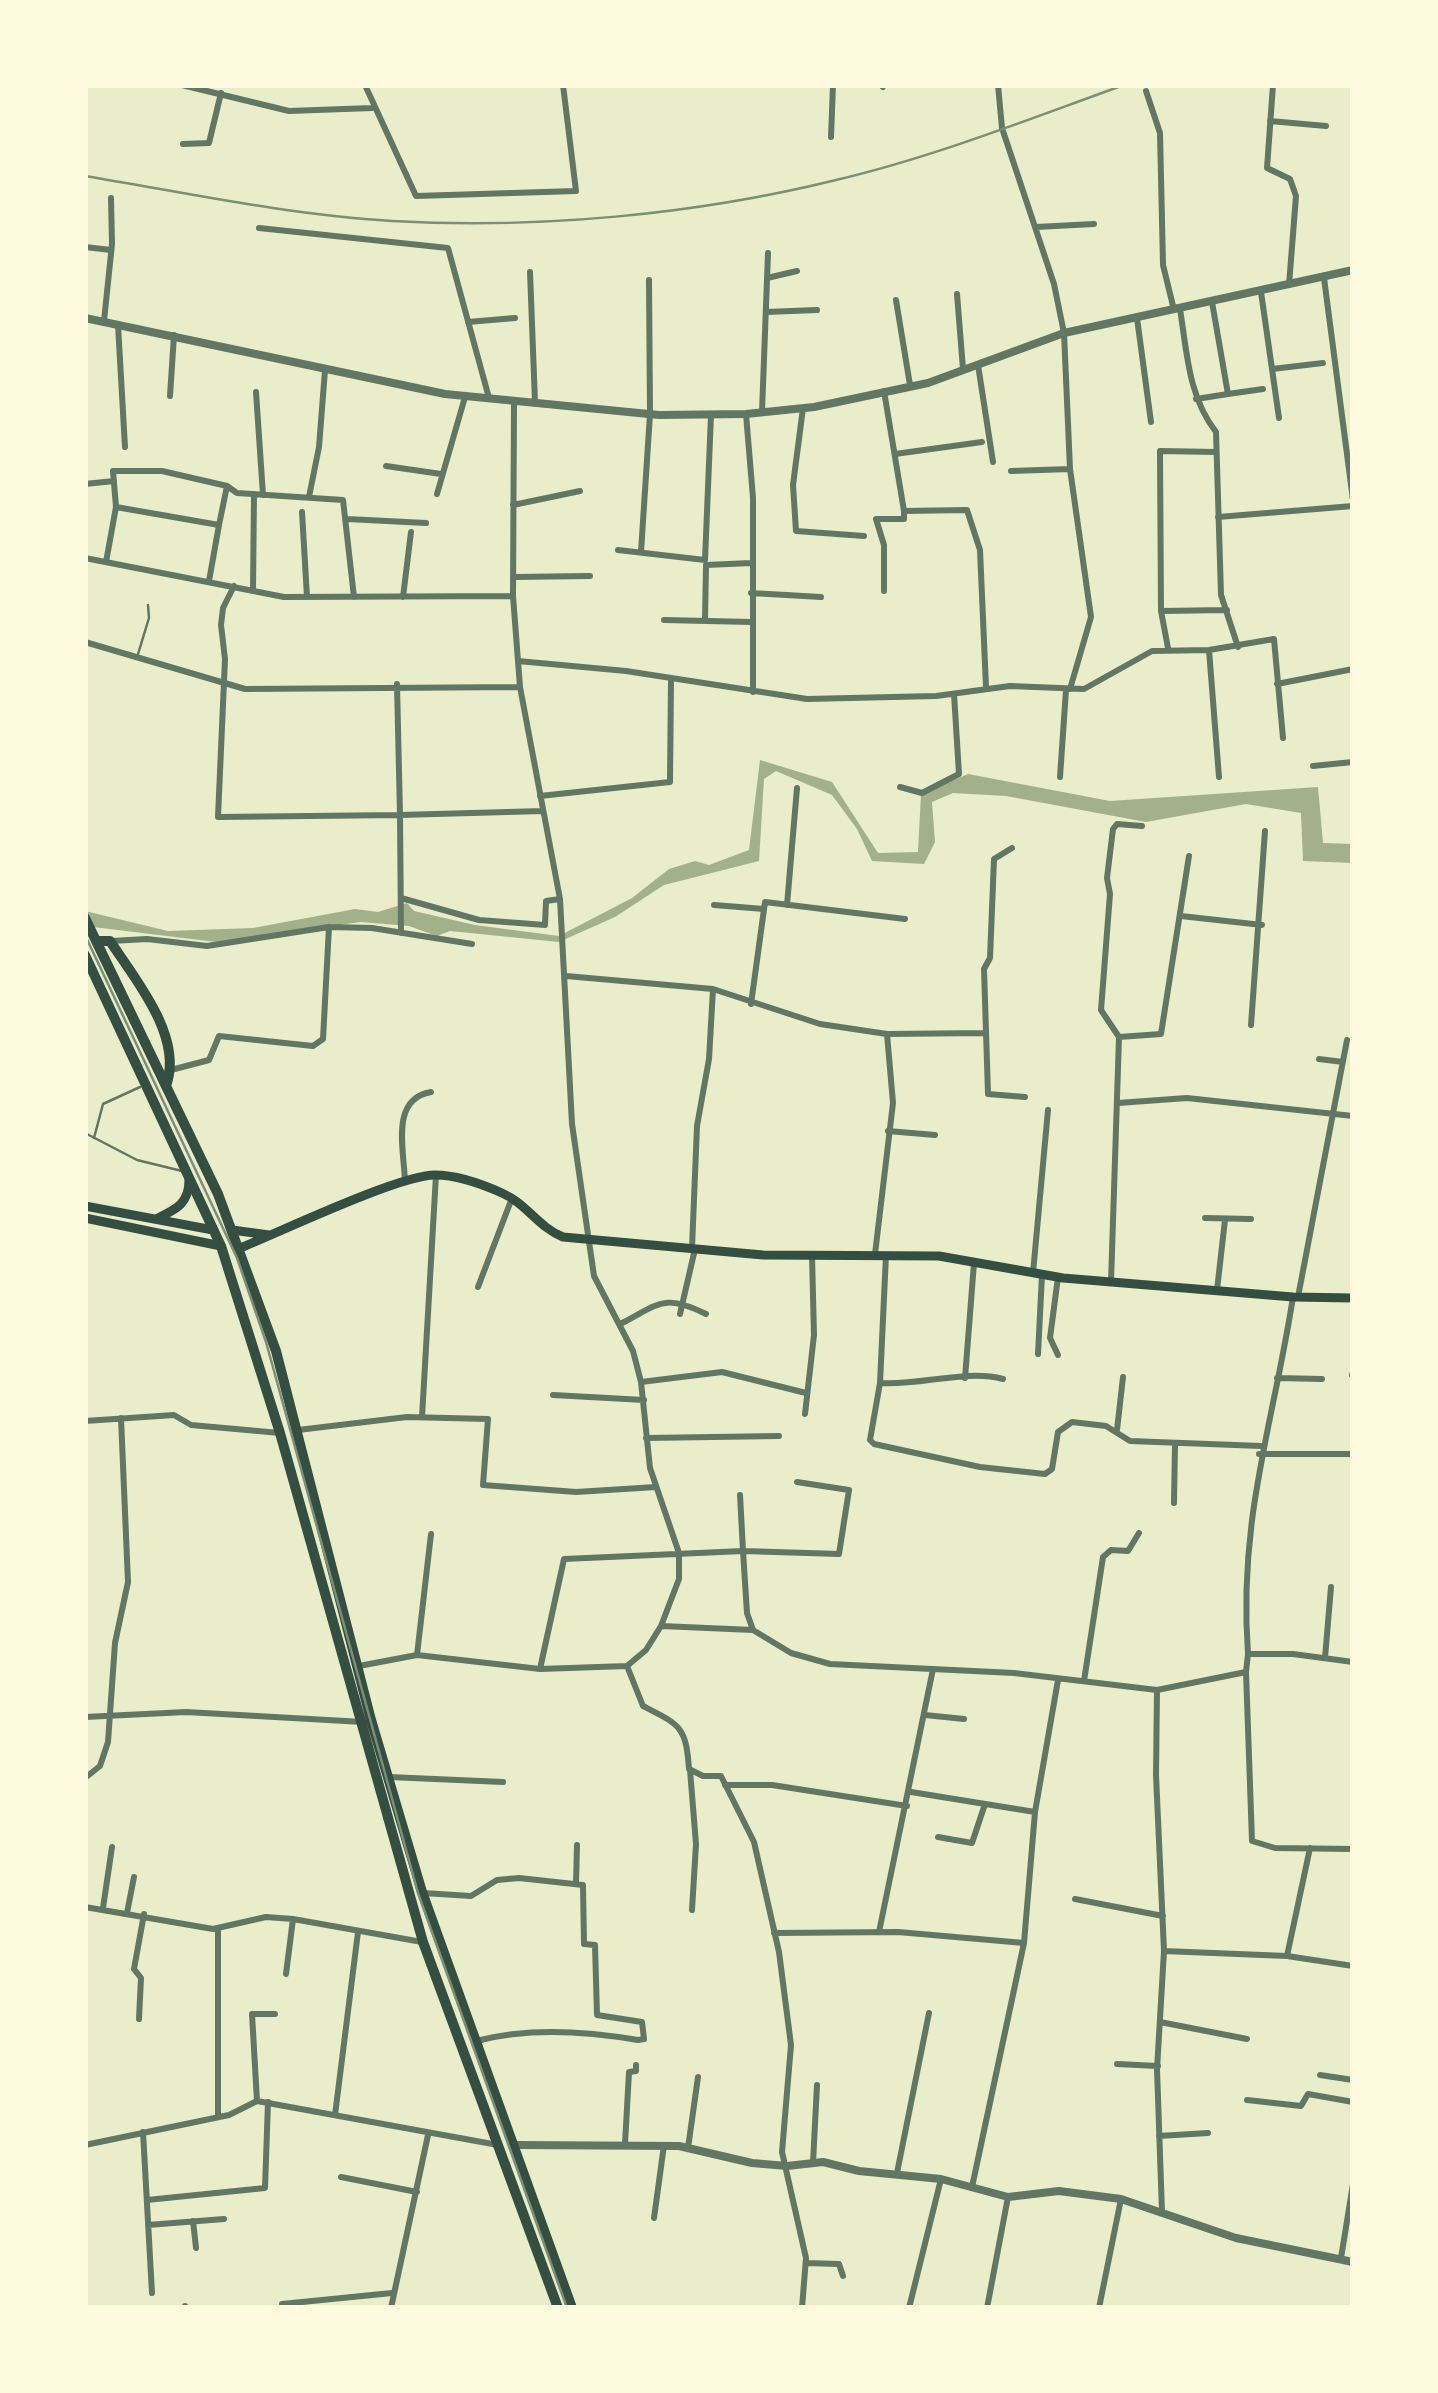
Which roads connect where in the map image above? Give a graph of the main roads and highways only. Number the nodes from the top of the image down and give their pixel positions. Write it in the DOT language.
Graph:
graph roads {
  1 [pos="85,918"];
  2 [pos="97,942"];
  3 [pos="85,954"];
  4 [pos="127,1004"];
  5 [pos="112,1012"];
  6 [pos="167,1083"];
  7 [pos="189,1172"];
  8 [pos="85,1206"];
  9 [pos="85,1218"];
  10 [pos="156,1219"];
  11 [pos="214,1230"];
  12 [pos="232,1230"];
  13 [pos="272,1235"];
  14 [pos="220,1246"];
  15 [pos="240,1248"];
  16 [pos="1353,1298"];
  17 [pos="260,1304"];
  18 [pos="243,1314"];
  19 [pos="280,1432"];
  20 [pos="298,1436"];
  21 [pos="283,1445"];
  22 [pos="365,1721"];
  23 [pos="499,2145"];
  24 [pos="516,2146"];
  25 [pos="558,2308"];
  26 [pos="572,2308"];
  1 -- 2 [label="main road"];
  2 -- 4 [label="main road"];
  2 -- 6 [label="main road"];
  3 -- 5 [label="main road"];
  4 -- 5 [label="main road"];
  4 -- 6 [label="main road"];
  5 -- 7 [label="main road"];
  6 -- 12 [label="main road"];
  7 -- 10 [label="main road"];
  7 -- 11 [label="main road"];
  8 -- 10 [label="main road"];
  9 -- 14 [label="main road"];
  10 -- 11 [label="main road"];
  11 -- 12 [label="main road"];
  11 -- 14 [label="main road"];
  12 -- 13 [label="main road"];
  12 -- 15 [label="main road"];
  13 -- 15 [label="main road"];
  13 -- 16 [label="main road"];
  14 -- 15 [label="main road"];
  14 -- 18 [label="main road"];
  15 -- 17 [label="main road"];
  17 -- 18 [label="main road"];
  17 -- 20 [label="main road"];
  18 -- 19 [label="main road"];
  19 -- 20 [label="main road"];
  19 -- 21 [label="main road"];
  20 -- 21 [label="main road"];
  20 -- 22 [label="main road"];
  21 -- 22 [label="main road"];
  22 -- 23 [label="main road"];
  22 -- 24 [label="main road"];
  23 -- 24 [label="main road"];
  23 -- 25 [label="main road"];
  24 -- 26 [label="main road"];
}
